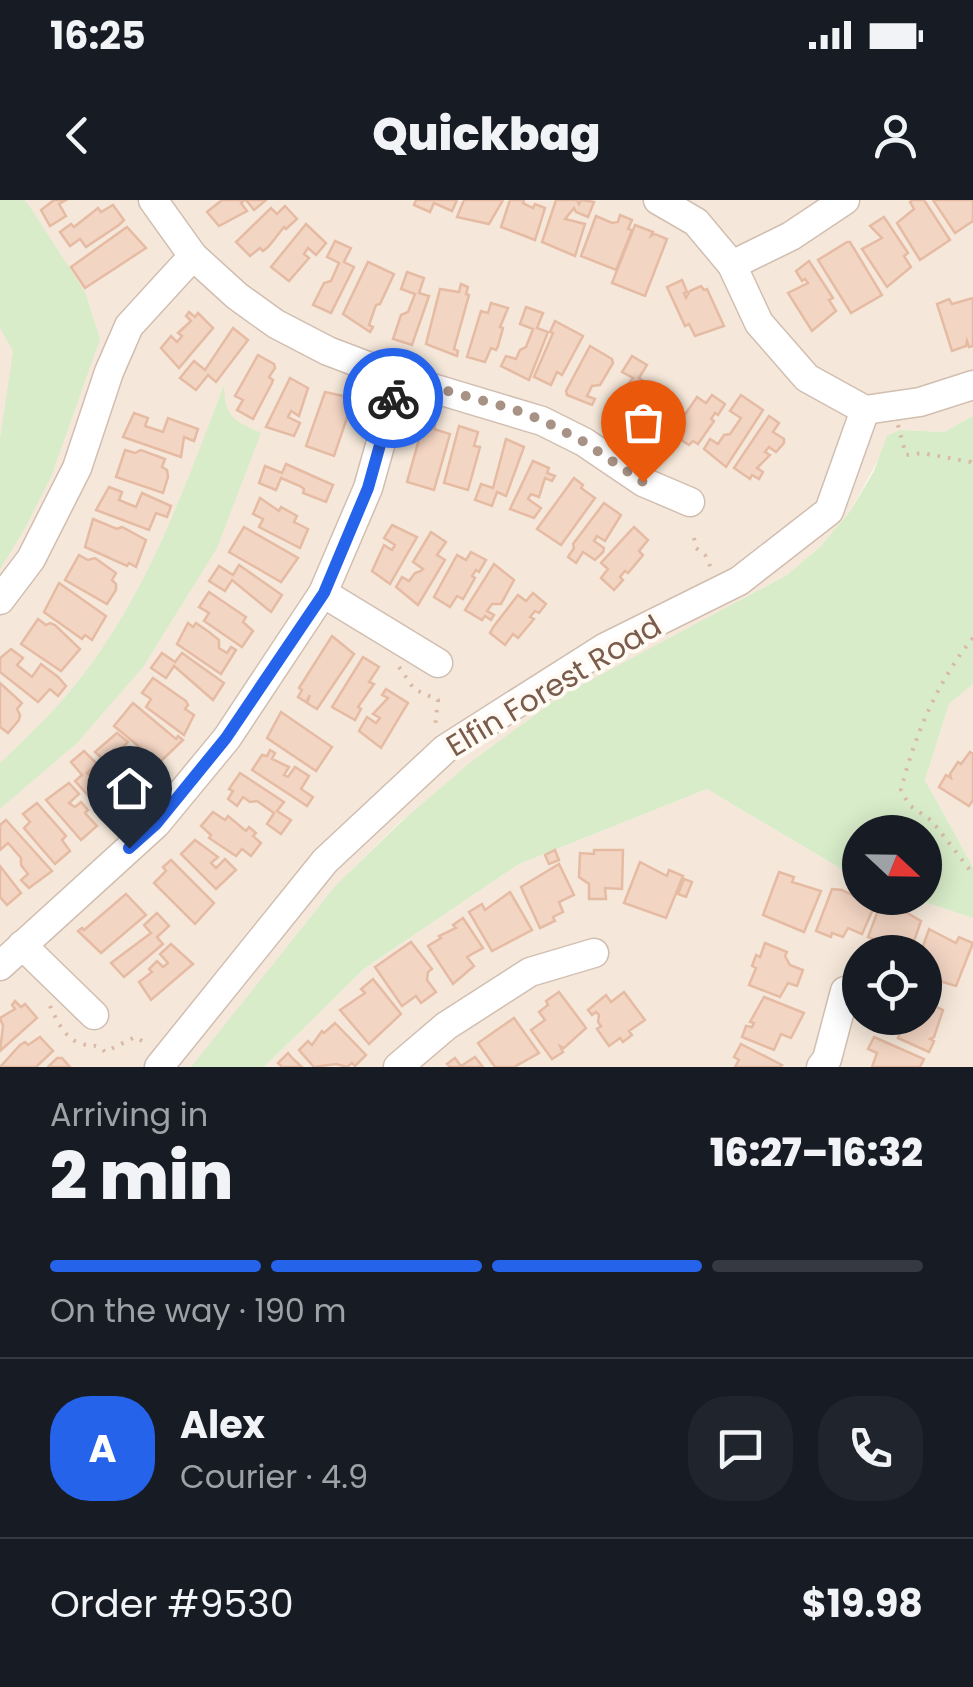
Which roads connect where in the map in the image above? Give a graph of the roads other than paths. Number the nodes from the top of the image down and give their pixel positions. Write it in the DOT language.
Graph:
graph roads {
  1 [pos="153,200"];
  2 [pos="658,200"];
  3 [pos="845,200"];
  4 [pos="192,256"];
  5 [pos="732,265"];
  6 [pos="399,378"];
  7 [pos="973,385"];
  8 [pos="866,410"];
  9 [pos="690,502"];
  10 [pos="324,593"];
  11 [pos="0,600"];
  12 [pos="438,663"];
  13 [pos="22,945"];
  14 [pos="594,953"];
  15 [pos="0,966"];
  16 [pos="842,1002"];
  17 [pos="94,1015"];
  18 [pos="159,1067"];
  19 [pos="398,1067"];
  20 [pos="821,1067"];
  1 -- 4 [label="street"];
  2 -- 5 [label="street"];
  3 -- 5 [label="street"];
  4 -- 6 [label="street"];
  4 -- 11 [label="street"];
  5 -- 8 [label="street"];
  6 -- 9 [label="street"];
  6 -- 10 [label="street"];
  7 -- 8 [label="street"];
  8 -- 18 [label="street, Elfin Forest Road"];
  10 -- 12 [label="street"];
  10 -- 13 [label="street"];
  13 -- 15 [label="street"];
  13 -- 17 [label="street"];
  14 -- 19 [label="street"];
  16 -- 20 [label="street"];
}
